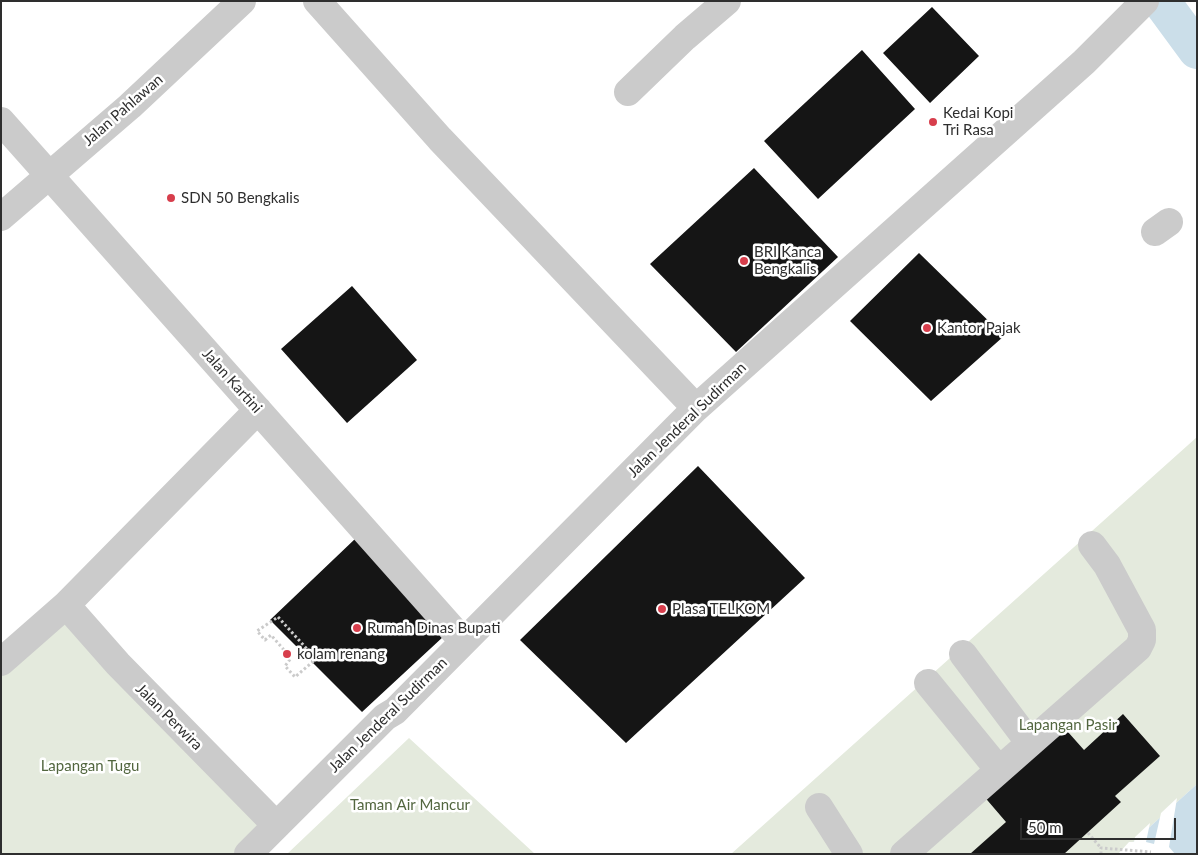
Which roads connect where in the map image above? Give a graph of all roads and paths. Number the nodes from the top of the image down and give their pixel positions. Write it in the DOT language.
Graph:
graph roads {
  1 [pos="242,1"];
  2 [pos="317,1"];
  3 [pos="727,1"];
  4 [pos="1143,2"];
  5 [pos="628,92"];
  6 [pos="1,121"];
  7 [pos="48,175"];
  8 [pos="1,217"];
  9 [pos="696,408"];
  10 [pos="258,410"];
  11 [pos="1092,545"];
  12 [pos="66,605"];
  13 [pos="463,640"];
  14 [pos="963,654"];
  15 [pos="1,662"];
  16 [pos="295,677"];
  17 [pos="928,683"];
  18 [pos="1029,742"];
  19 [pos="999,770"];
  20 [pos="819,807"];
  21 [pos="276,825"];
  22 [pos="1088,833"];
  23 [pos="1101,848"];
  24 [pos="1151,853"];
  25 [pos="248,854"];
  26 [pos="849,854"];
  27 [pos="904,854"];
  28 [pos="1101,854"];
  1 -- 7 [label="street, Jalan Pahlawan"];
  2 -- 9 [label="street"];
  3 -- 5 [label="street"];
  4 -- 9 [label="street, Jalan Jenderal Sudirman"];
  6 -- 7 [label="street, Jalan Kartini"];
  7 -- 8 [label="street, Jalan Pahlawan"];
  7 -- 10 [label="street, Jalan Kartini"];
  9 -- 13 [label="street, Jalan Jenderal Sudirman"];
  10 -- 12 [label="street"];
  10 -- 13 [label="street, Jalan Kartini"];
  11 -- 18 [label="street"];
  12 -- 15 [label="street"];
  12 -- 21 [label="street, Jalan Perwira"];
  13 -- 21 [label="street, Jalan Jenderal Sudirman"];
  14 -- 18 [label="street"];
  16 -- 16 [label="path"];
  17 -- 19 [label="street"];
  18 -- 19 [label="street"];
  19 -- 27 [label="street"];
  20 -- 26 [label="street"];
  21 -- 25 [label="street, Jalan Jenderal Sudirman"];
  22 -- 23 [label="path"];
  23 -- 24 [label="path"];
  23 -- 28 [label="path"];
}
